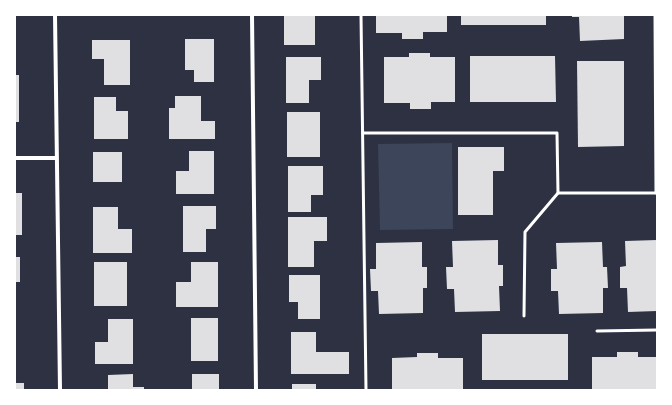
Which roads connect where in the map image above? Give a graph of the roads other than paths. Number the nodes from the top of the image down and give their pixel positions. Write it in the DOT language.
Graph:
graph roads {
  1 [pos="55,15"];
  2 [pos="252,15"];
  3 [pos="361,15"];
  4 [pos="655,15"];
  5 [pos="362,133"];
  6 [pos="15,158"];
  7 [pos="56,158"];
  8 [pos="558,193"];
  9 [pos="656,193"];
  10 [pos="524,316"];
  11 [pos="657,330"];
  12 [pos="597,331"];
  13 [pos="60,390"];
  14 [pos="256,390"];
  15 [pos="366,390"];
  1 -- 7 [label="street"];
  2 -- 14 [label="street"];
  3 -- 5 [label="lane"];
  4 -- 9 [label="lane"];
  5 -- 8 [label="lane"];
  5 -- 15 [label="lane"];
  6 -- 7 [label="street"];
  7 -- 13 [label="street"];
  8 -- 9 [label="lane"];
  8 -- 10 [label="lane"];
  11 -- 12 [label="lane"];
}
